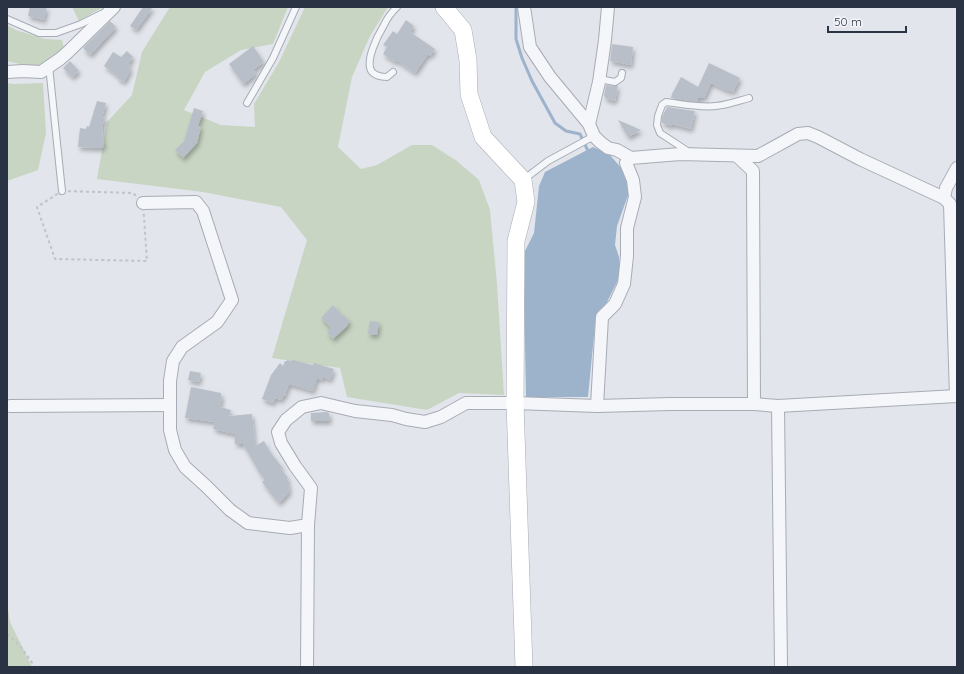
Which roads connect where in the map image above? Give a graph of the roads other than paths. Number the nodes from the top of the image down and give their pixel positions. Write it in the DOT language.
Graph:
graph roads {
  1 [pos="296,7"];
  2 [pos="397,7"];
  3 [pos="444,7"];
  4 [pos="524,7"];
  5 [pos="608,7"];
  6 [pos="113,8"];
  7 [pos="7,19"];
  8 [pos="49,66"];
  9 [pos="7,72"];
  10 [pos="393,72"];
  11 [pos="622,73"];
  12 [pos="599,79"];
  13 [pos="749,98"];
  14 [pos="247,103"];
  15 [pos="589,124"];
  16 [pos="587,140"];
  17 [pos="692,154"];
  18 [pos="737,156"];
  19 [pos="631,158"];
  20 [pos="957,168"];
  21 [pos="523,180"];
  22 [pos="62,191"];
  23 [pos="944,198"];
  24 [pos="143,203"];
  25 [pos="956,396"];
  26 [pos="515,403"];
  27 [pos="754,404"];
  28 [pos="170,405"];
  29 [pos="10,406"];
  30 [pos="597,406"];
  31 [pos="778,406"];
  32 [pos="308,524"];
  33 [pos="307,667"];
  34 [pos="524,667"];
  35 [pos="781,667"];
  1 -- 14 [label="lane"];
  2 -- 10 [label="lane"];
  3 -- 21 [label="street"];
  4 -- 15 [label="street"];
  5 -- 12 [label="street"];
  6 -- 7 [label="lane"];
  6 -- 8 [label="street"];
  8 -- 9 [label="street"];
  8 -- 22 [label="lane"];
  11 -- 12 [label="lane"];
  12 -- 15 [label="street"];
  13 -- 17 [label="lane"];
  15 -- 16 [label="street"];
  16 -- 19 [label="street"];
  16 -- 21 [label="lane"];
  17 -- 18 [label="street"];
  17 -- 19 [label="street"];
  18 -- 23 [label="street"];
  18 -- 27 [label="street"];
  19 -- 30 [label="street"];
  20 -- 23 [label="street"];
  21 -- 26 [label="street"];
  23 -- 25 [label="street"];
  24 -- 28 [label="street"];
  25 -- 31 [label="street"];
  26 -- 30 [label="street"];
  26 -- 32 [label="street"];
  26 -- 34 [label="street"];
  27 -- 30 [label="street"];
  27 -- 31 [label="street"];
  28 -- 29 [label="street"];
  28 -- 32 [label="street"];
  31 -- 35 [label="street"];
  32 -- 33 [label="street"];
}
